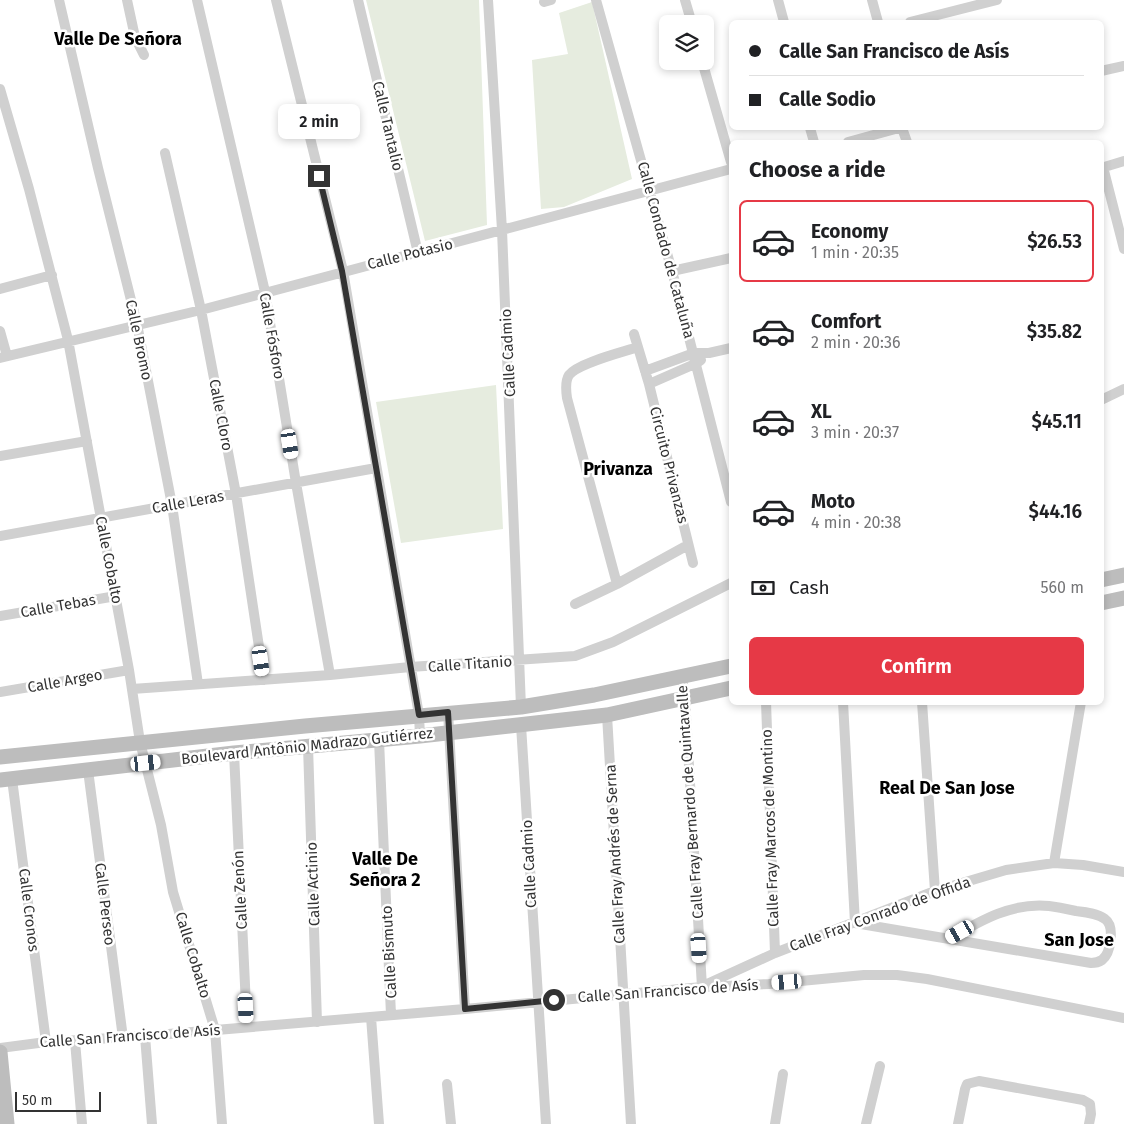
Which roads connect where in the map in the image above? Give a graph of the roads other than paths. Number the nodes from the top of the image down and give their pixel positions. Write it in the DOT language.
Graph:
graph roads {
  1 [pos="59,0"];
  2 [pos="127,0"];
  3 [pos="197,0"];
  4 [pos="276,0"];
  5 [pos="358,0"];
  6 [pos="488,0"];
  7 [pos="596,0"];
  8 [pos="685,0"];
  9 [pos="778,0"];
  10 [pos="872,0"];
  11 [pos="997,0"];
  12 [pos="965,4"];
  13 [pos="689,15"];
  14 [pos="783,20"];
  15 [pos="877,20"];
  16 [pos="916,20"];
  17 [pos="144,55"];
  18 [pos="1124,66"];
  19 [pos="705,70"];
  20 [pos="1104,70"];
  21 [pos="0,89"];
  22 [pos="893,130"];
  23 [pos="855,140"];
  24 [pos="165,152"];
  25 [pos="729,155"];
  26 [pos="1124,161"];
  27 [pos="1104,167"];
  28 [pos="729,171"];
  29 [pos="1104,175"];
  30 [pos="649,191"];
  31 [pos="502,230"];
  32 [pos="1124,249"];
  33 [pos="418,253"];
  34 [pos="729,258"];
  35 [pos="342,271"];
  36 [pos="672,271"];
  37 [pos="52,275"];
  38 [pos="0,289"];
  39 [pos="265,292"];
  40 [pos="200,310"];
  41 [pos="137,324"];
  42 [pos="0,331"];
  43 [pos="634,334"];
  44 [pos="68,340"];
  45 [pos="638,347"];
  46 [pos="729,348"];
  47 [pos="4,357"];
  48 [pos="695,358"];
  49 [pos="645,371"];
  50 [pos="649,384"];
  51 [pos="1124,390"];
  52 [pos="1104,399"];
  53 [pos="87,441"];
  54 [pos="0,456"];
  55 [pos="376,468"];
  56 [pos="296,483"];
  57 [pos="236,494"];
  58 [pos="729,494"];
  59 [pos="172,505"];
  60 [pos="100,518"];
  61 [pos="0,536"];
  62 [pos="688,545"];
  63 [pos="693,564"];
  64 [pos="1124,575"];
  65 [pos="1104,579"];
  66 [pos="729,583"];
  67 [pos="617,584"];
  68 [pos="116,596"];
  69 [pos="1124,598"];
  70 [pos="1104,603"];
  71 [pos="575,604"];
  72 [pos="0,616"];
  73 [pos="519,661"];
  74 [pos="729,666"];
  75 [pos="410,667"];
  76 [pos="130,670"];
  77 [pos="330,675"];
  78 [pos="682,677"];
  79 [pos="264,680"];
  80 [pos="198,684"];
  81 [pos="729,688"];
  82 [pos="132,689"];
  83 [pos="0,692"];
  84 [pos="685,698"];
  85 [pos="766,705"];
  86 [pos="843,705"];
  87 [pos="922,705"];
  88 [pos="1080,705"];
  89 [pos="522,706"];
  90 [pos="448,712"];
  91 [pos="419,715"];
  92 [pos="607,715"];
  93 [pos="520,725"];
  94 [pos="449,732"];
  95 [pos="420,736"];
  96 [pos="379,740"];
  97 [pos="140,742"];
  98 [pos="308,746"];
  99 [pos="234,753"];
  100 [pos="0,757"];
  101 [pos="146,763"];
  102 [pos="88,770"];
  103 [pos="6,779"];
  104 [pos="1054,863"];
  105 [pos="1124,872"];
  106 [pos="935,891"];
  107 [pos="855,923"];
  108 [pos="949,939"];
  109 [pos="775,953"];
  110 [pos="702,987"];
  111 [pos="623,994"];
  112 [pos="537,1002"];
  113 [pos="465,1009"];
  114 [pos="392,1015"];
  115 [pos="371,1017"];
  116 [pos="1124,1018"];
  117 [pos="317,1022"];
  118 [pos="247,1027"];
  119 [pos="215,1030"];
  120 [pos="145,1036"];
  121 [pos="123,1038"];
  122 [pos="75,1041"];
  123 [pos="46,1042"];
  124 [pos="0,1048"];
  125 [pos="0,1052"];
  126 [pos="880,1066"];
  127 [pos="783,1074"];
  128 [pos="447,1084"];
  129 [pos="7,1124"];
  130 [pos="82,1124"];
  131 [pos="152,1124"];
  132 [pos="222,1124"];
  133 [pos="379,1124"];
  134 [pos="451,1124"];
  135 [pos="546,1124"];
  136 [pos="631,1124"];
  137 [pos="775,1124"];
  138 [pos="866,1124"];
  139 [pos="958,1124"];
  140 [pos="1089,1124"];
  1 -- 41 [label="street, Calle Bromo"];
  2 -- 17 [label="street"];
  3 -- 39 [label="street, Calle Fósforo"];
  4 -- 35 [label="street"];
  5 -- 33 [label="street, Calle Tantalio"];
  6 -- 31 [label="street, Calle Cadmio"];
  7 -- 30 [label="street, Calle Condado de Cataluña"];
  8 -- 13 [label="street"];
  9 -- 14 [label="street"];
  10 -- 15 [label="street"];
  11 -- 12 [label="street"];
  12 -- 16 [label="street"];
  18 -- 20 [label="street"];
  19 -- 25 [label="street"];
  21 -- 37 [label="street, Calle Cobalto"];
  22 -- 23 [label="street"];
  24 -- 40 [label="street, Calle Cloro"];
  26 -- 27 [label="street"];
  28 -- 30 [label="street, Calle Potasio"];
  29 -- 32 [label="street"];
  30 -- 31 [label="street, Calle Potasio"];
  30 -- 36 [label="street, Calle Condado de Cataluña"];
  31 -- 33 [label="street, Calle Potasio"];
  31 -- 73 [label="street, Calle Cadmio"];
  33 -- 35 [label="street, Calle Potasio"];
  34 -- 36 [label="street"];
  35 -- 39 [label="street, Calle Potasio"];
  35 -- 55 [label="street"];
  36 -- 48 [label="street, Calle Condado de Cataluña"];
  37 -- 38 [label="street"];
  37 -- 44 [label="street, Calle Cobalto"];
  39 -- 40 [label="street, Calle Potasio"];
  39 -- 56 [label="street, Calle Fósforo"];
  40 -- 41 [label="street, Calle Potasio"];
  40 -- 57 [label="street, Calle Cloro"];
  41 -- 44 [label="street, Calle Potasio"];
  41 -- 59 [label="street, Calle Bromo"];
  42 -- 47 [label="street"];
  43 -- 45 [label="street, Circuito Privanzas"];
  44 -- 47 [label="street, Calle Potasio"];
  44 -- 53 [label="street, Calle Cobalto"];
  45 -- 49 [label="street, Circuito Privanzas"];
  45 -- 67 [label="street"];
  46 -- 48 [label="street"];
  48 -- 49 [label="street"];
  48 -- 50 [label="street"];
  48 -- 58 [label="street, Calle Condado de Cataluña"];
  49 -- 50 [label="street, Circuito Privanzas"];
  50 -- 62 [label="street, Circuito Privanzas"];
  51 -- 52 [label="street"];
  53 -- 54 [label="street"];
  53 -- 60 [label="street, Calle Cobalto"];
  55 -- 56 [label="street, Calle Leras"];
  55 -- 75 [label="street"];
  56 -- 57 [label="street, Calle Leras"];
  56 -- 77 [label="street, Calle Fósforo"];
  57 -- 59 [label="street, Calle Leras"];
  57 -- 79 [label="street, Calle Cloro"];
  59 -- 60 [label="street, Calle Leras"];
  59 -- 80 [label="street, Calle Bromo"];
  60 -- 61 [label="street, Calle Leras"];
  60 -- 68 [label="street, Calle Cobalto"];
  62 -- 63 [label="street, Circuito Privanzas"];
  62 -- 67 [label="street"];
  64 -- 65 [label="street"];
  66 -- 73 [label="street, Calle Titanio"];
  67 -- 71 [label="street"];
  68 -- 72 [label="street, Calle Tebas"];
  68 -- 76 [label="street, Calle Cobalto"];
  69 -- 70 [label="street"];
  73 -- 75 [label="street, Calle Titanio"];
  73 -- 89 [label="street, Calle Cadmio"];
  74 -- 78 [label="street, Boulevard Antônio Madrazo Gutiérrez"];
  75 -- 77 [label="street, Calle Titanio"];
  75 -- 91 [label="street"];
  76 -- 82 [label="street, Calle Cobalto"];
  76 -- 83 [label="street, Calle Argeo"];
  77 -- 79 [label="street, Calle Titanio"];
  78 -- 84 [label="street, Calle Fray Bernardo de Quintavalle"];
  78 -- 89 [label="street, Boulevard Antônio Madrazo Gutiérrez"];
  79 -- 80 [label="street, Calle Titanio"];
  80 -- 82 [label="street, Calle Titanio"];
  81 -- 84 [label="street, Boulevard Antônio Madrazo Gutiérrez"];
  82 -- 97 [label="street, Calle Cobalto"];
  84 -- 92 [label="street, Boulevard Antônio Madrazo Gutiérrez"];
  84 -- 110 [label="street, Calle Fray Bernardo de Quintavalle"];
  85 -- 109 [label="street, Calle Fray Marcos de Montino"];
  86 -- 107 [label="street"];
  87 -- 106 [label="street"];
  88 -- 104 [label="street"];
  89 -- 90 [label="street, Boulevard Antônio Madrazo Gutiérrez"];
  90 -- 91 [label="street, Boulevard Antônio Madrazo Gutiérrez"];
  90 -- 94 [label="street"];
  91 -- 95 [label="street"];
  91 -- 97 [label="street, Boulevard Antônio Madrazo Gutiérrez"];
  92 -- 93 [label="street, Boulevard Antônio Madrazo Gutiérrez"];
  92 -- 111 [label="street, Calle Fray Andrés de Serna"];
  93 -- 94 [label="street, Boulevard Antônio Madrazo Gutiérrez"];
  93 -- 112 [label="street, Calle Cadmio"];
  94 -- 95 [label="street, Boulevard Antônio Madrazo Gutiérrez"];
  94 -- 113 [label="street"];
  95 -- 96 [label="street, Boulevard Antônio Madrazo Gutiérrez"];
  96 -- 98 [label="street, Boulevard Antônio Madrazo Gutiérrez"];
  96 -- 114 [label="street, Calle Bismuto"];
  97 -- 100 [label="street, Boulevard Antônio Madrazo Gutiérrez"];
  97 -- 101 [label="street, Calle Cobalto"];
  98 -- 99 [label="street, Boulevard Antônio Madrazo Gutiérrez"];
  98 -- 117 [label="street, Calle Actinio"];
  99 -- 101 [label="street, Boulevard Antônio Madrazo Gutiérrez"];
  99 -- 118 [label="street, Calle Zenón"];
  101 -- 102 [label="street, Boulevard Antônio Madrazo Gutiérrez"];
  101 -- 119 [label="street, Calle Cobalto"];
  102 -- 103 [label="street, Boulevard Antônio Madrazo Gutiérrez"];
  102 -- 121 [label="street, Calle Perseo"];
  103 -- 123 [label="street, Calle Cronos"];
  104 -- 105 [label="street, Calle Fray Conrado de Offida"];
  104 -- 106 [label="street, Calle Fray Conrado de Offida"];
  106 -- 107 [label="street, Calle Fray Conrado de Offida"];
  107 -- 108 [label="street"];
  107 -- 109 [label="street, Calle Fray Conrado de Offida"];
  108 -- 108 [label="street"];
  109 -- 110 [label="street, Calle Fray Conrado de Offida"];
  110 -- 111 [label="street, Calle San Francisco de Asís"];
  110 -- 116 [label="street, Calle San Francisco de Asís"];
  111 -- 112 [label="street, Calle San Francisco de Asís"];
  111 -- 136 [label="street, Calle Fray Andrés de Serna"];
  112 -- 113 [label="street, Calle San Francisco de Asís"];
  112 -- 135 [label="street, Calle Cadmio"];
  113 -- 114 [label="street, Calle San Francisco de Asís"];
  114 -- 115 [label="street, Calle San Francisco de Asís"];
  115 -- 117 [label="street, Calle San Francisco de Asís"];
  115 -- 133 [label="street"];
  117 -- 118 [label="street, Calle San Francisco de Asís"];
  118 -- 119 [label="street, Calle San Francisco de Asís"];
  119 -- 120 [label="street, Calle San Francisco de Asís"];
  119 -- 132 [label="street, Calle Cobalto"];
  120 -- 121 [label="street, Calle San Francisco de Asís"];
  120 -- 131 [label="street"];
  121 -- 122 [label="street, Calle San Francisco de Asís"];
  122 -- 123 [label="street, Calle San Francisco de Asís"];
  122 -- 130 [label="street"];
  123 -- 124 [label="street, Calle San Francisco de Asís"];
  125 -- 129 [label="street"];
  126 -- 138 [label="street"];
  127 -- 137 [label="street"];
  128 -- 134 [label="street"];
  139 -- 140 [label="street"];
}
